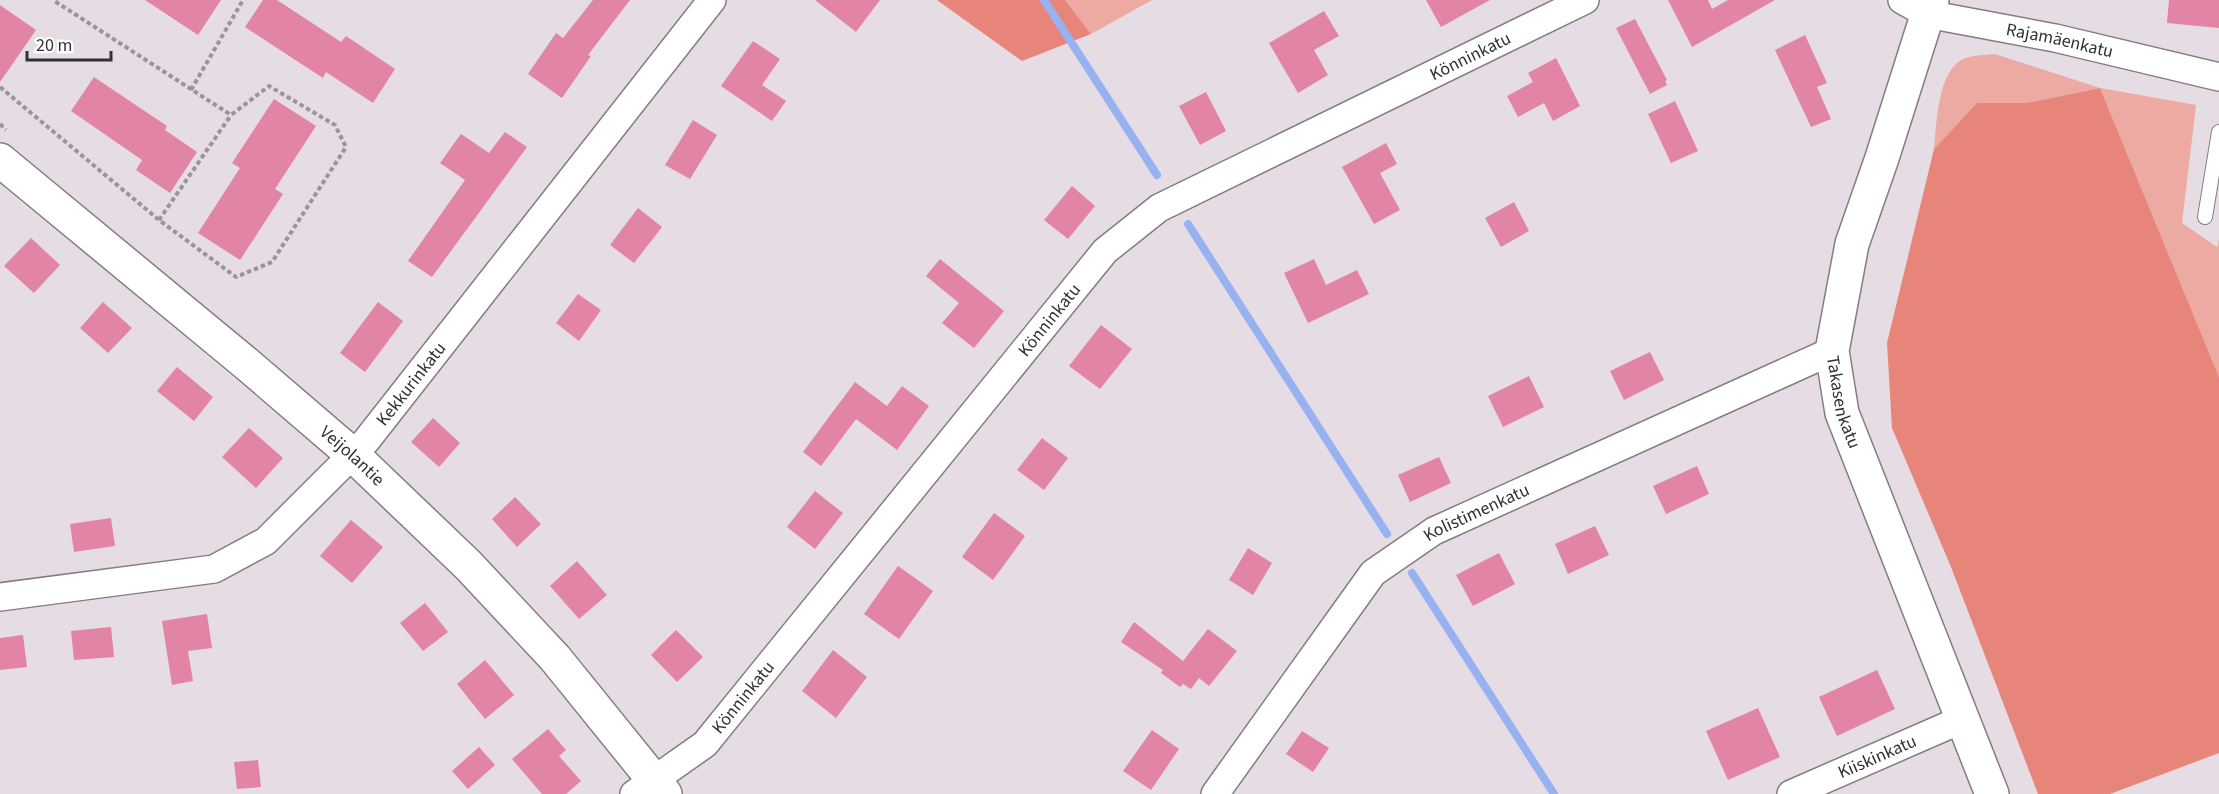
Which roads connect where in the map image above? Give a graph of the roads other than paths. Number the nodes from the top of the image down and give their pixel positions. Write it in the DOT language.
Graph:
graph roads {
  1 [pos="712,0"];
  2 [pos="1585,0"];
  3 [pos="1920,5"];
  4 [pos="2219,77"];
  5 [pos="2219,132"];
  6 [pos="0,160"];
  7 [pos="2205,217"];
  8 [pos="1832,351"];
  9 [pos="354,456"];
  10 [pos="0,597"];
  11 [pos="1963,718"];
  12 [pos="650,789"];
  13 [pos="1215,794"];
  14 [pos="1791,794"];
  15 [pos="1992,794"];
  1 -- 9 [label="street, Kekkurinkatu"];
  2 -- 12 [label="street, Könninkatu"];
  3 -- 4 [label="street, Rajamäenkatu"];
  3 -- 8 [label="street, Takasenkatu"];
  5 -- 7 [label="lane"];
  6 -- 9 [label="street, Veijolantie"];
  8 -- 11 [label="street, Takasenkatu"];
  8 -- 13 [label="street, Kolistimenkatu"];
  9 -- 10 [label="street, Kekkurinkatu"];
  9 -- 12 [label="street, Veijolantie"];
  11 -- 14 [label="street, Kiiskinkatu"];
  11 -- 15 [label="street, Takasenkatu"];
}
